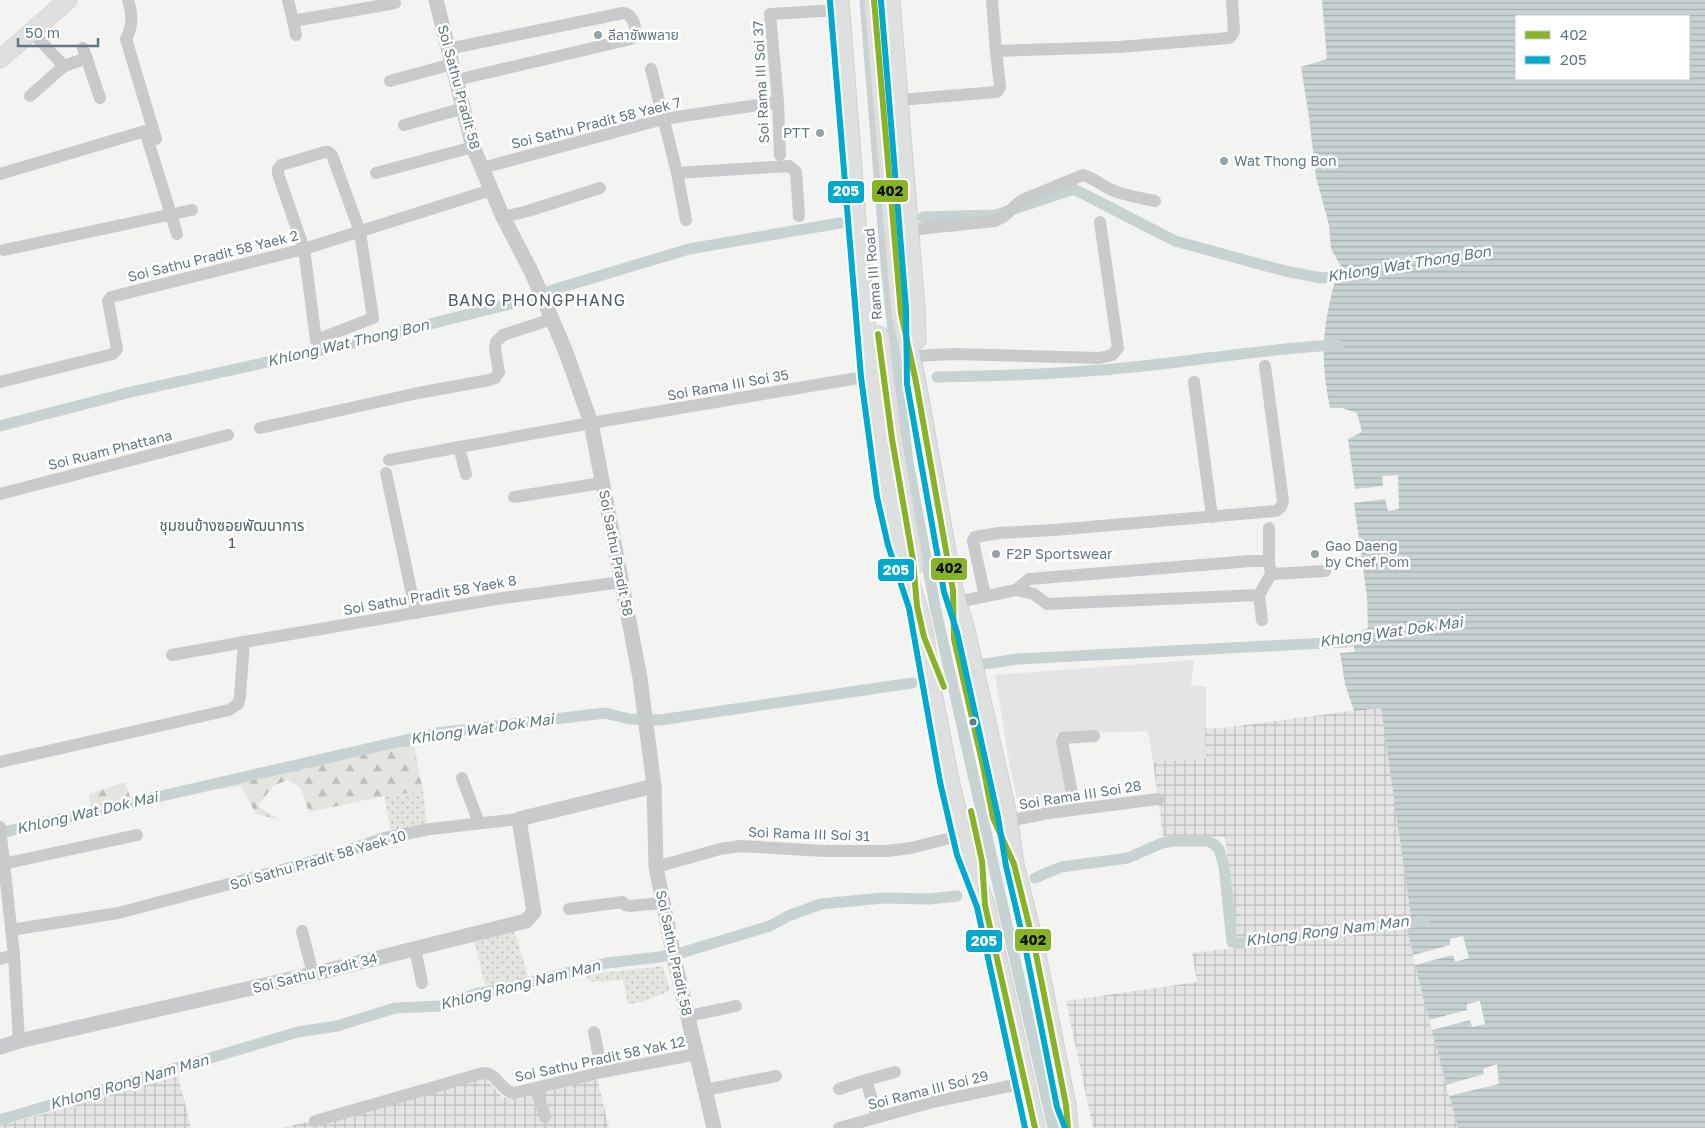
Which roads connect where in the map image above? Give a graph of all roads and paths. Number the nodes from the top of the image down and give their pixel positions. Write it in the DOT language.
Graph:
graph roads {
  1 [pos="68,0"];
  2 [pos="128,0"];
  3 [pos="288,0"];
  4 [pos="436,0"];
  5 [pos="874,0"];
  6 [pos="890,0"];
  7 [pos="992,0"];
  8 [pos="1232,0"];
  9 [pos="395,3"];
  10 [pos="842,3"];
  11 [pos="293,21"];
  12 [pos="31,31"];
  13 [pos="296,35"];
  14 [pos="448,49"];
  15 [pos="996,51"];
  16 [pos="0,59"];
  17 [pos="452,64"];
  18 [pos="64,66"];
  19 [pos="651,68"];
  20 [pos="456,80"];
  21 [pos="390,81"];
  22 [pos="30,96"];
  23 [pos="100,98"];
  24 [pos="898,100"];
  25 [pos="778,102"];
  26 [pos="464,108"];
  27 [pos="664,119"];
  28 [pos="404,125"];
  29 [pos="473,147"];
  30 [pos="780,155"];
  31 [pos="482,168"];
  32 [pos="165,171"];
  33 [pos="677,172"];
  34 [pos="376,173"];
  35 [pos="0,174"];
  36 [pos="600,188"];
  37 [pos="491,190"];
  38 [pos="1155,201"];
  39 [pos="192,210"];
  40 [pos="171,214"];
  41 [pos="799,216"];
  42 [pos="503,217"];
  43 [pos="686,220"];
  44 [pos="1100,222"];
  45 [pos="909,230"];
  46 [pos="360,232"];
  47 [pos="177,234"];
  48 [pos="304,249"];
  49 [pos="4,250"];
  50 [pos="552,319"];
  51 [pos="916,356"];
  52 [pos="1265,366"];
  53 [pos="870,376"];
  54 [pos="0,382"];
  55 [pos="916,382"];
  56 [pos="1194,382"];
  57 [pos="591,423"];
  58 [pos="260,428"];
  59 [pos="228,435"];
  60 [pos="459,447"];
  61 [pos="389,460"];
  62 [pos="386,473"];
  63 [pos="466,474"];
  64 [pos="602,483"];
  65 [pos="0,494"];
  66 [pos="514,497"];
  67 [pos="1212,517"];
  68 [pos="1269,528"];
  69 [pos="1269,561"];
  70 [pos="1325,571"];
  71 [pos="1271,574"];
  72 [pos="622,582"];
  73 [pos="1016,590"];
  74 [pos="1259,595"];
  75 [pos="985,596"];
  76 [pos="957,602"];
  77 [pos="917,606"];
  78 [pos="416,612"];
  79 [pos="1262,620"];
  80 [pos="244,642"];
  81 [pos="172,655"];
  82 [pos="1094,736"];
  83 [pos="0,762"];
  84 [pos="462,778"];
  85 [pos="654,786"];
  86 [pos="1158,799"];
  87 [pos="1074,809"];
  88 [pos="519,819"];
  89 [pos="1008,821"];
  90 [pos="479,823"];
  91 [pos="0,832"];
  92 [pos="137,835"];
  93 [pos="962,835"];
  94 [pos="3,864"];
  95 [pos="656,867"];
  96 [pos="3,892"];
  97 [pos="662,903"];
  98 [pos="569,908"];
  99 [pos="11,930"];
  100 [pos="302,931"];
  101 [pos="415,948"];
  102 [pos="14,955"];
  103 [pos="0,959"];
  104 [pos="313,974"];
  105 [pos="422,983"];
  106 [pos="736,1006"];
  107 [pos="688,1016"];
  108 [pos="594,1032"];
  109 [pos="19,1041"];
  110 [pos="0,1047"];
  111 [pos="696,1054"];
  112 [pos="602,1072"];
  113 [pos="894,1072"];
  114 [pos="776,1076"];
  115 [pos="866,1080"];
  116 [pos="1024,1083"];
  117 [pos="536,1088"];
  118 [pos="839,1089"];
  119 [pos="705,1090"];
  120 [pos="1066,1105"];
  121 [pos="545,1118"];
  122 [pos="877,1118"];
  123 [pos="315,1121"];
  124 [pos="1034,1126"];
  125 [pos="714,1128"];
  126 [pos="841,1128"];
  127 [pos="1068,1128"];
  128 [pos="1074,1128"];
  1 -- 12 [label="main road"];
  2 -- 32 [label="street"];
  3 -- 11 [label="street"];
  4 -- 14 [label="street, Soi Sathu Pradit 58"];
  5 -- 55 [label="main road, Rama III Road"];
  6 -- 24 [label="main road, Rama III Road"];
  7 -- 15 [label="street"];
  8 -- 15 [label="street"];
  9 -- 11 [label="street"];
  10 -- 25 [label="street, Soi Rama III Soi 37"];
  10 -- 53 [label="main road, Rama III Road"];
  10 -- 77 [label="main road, Rama III Road"];
  11 -- 13 [label="street"];
  12 -- 16 [label="main road"];
  12 -- 18 [label="street"];
  14 -- 17 [label="street, Soi Sathu Pradit 58"];
  14 -- 20 [label="street"];
  15 -- 24 [label="street"];
  17 -- 20 [label="street, Soi Sathu Pradit 58"];
  17 -- 21 [label="street"];
  18 -- 22 [label="street"];
  18 -- 23 [label="street"];
  19 -- 27 [label="street"];
  20 -- 26 [label="street, Soi Sathu Pradit 58"];
  24 -- 45 [label="main road, Rama III Road"];
  25 -- 27 [label="street, Soi Sathu Pradit 58 Yaek 7"];
  25 -- 30 [label="street, Soi Rama III Soi 37"];
  26 -- 28 [label="street"];
  26 -- 29 [label="street, Soi Sathu Pradit 58"];
  27 -- 31 [label="street, Soi Sathu Pradit 58 Yaek 7"];
  27 -- 33 [label="street"];
  29 -- 31 [label="street, Soi Sathu Pradit 58"];
  29 -- 34 [label="street"];
  31 -- 37 [label="street, Soi Sathu Pradit 58"];
  33 -- 41 [label="street"];
  33 -- 43 [label="street"];
  35 -- 40 [label="street"];
  36 -- 42 [label="street"];
  37 -- 42 [label="street, Soi Sathu Pradit 58"];
  37 -- 46 [label="street, Soi Sathu Pradit 58 Yaek 2"];
  38 -- 45 [label="street"];
  39 -- 40 [label="street"];
  40 -- 47 [label="street"];
  40 -- 49 [label="street"];
  42 -- 50 [label="street, Soi Sathu Pradit 58"];
  44 -- 51 [label="street"];
  45 -- 51 [label="main road, Rama III Road"];
  46 -- 48 [label="street, Soi Sathu Pradit 58 Yaek 2"];
  46 -- 48 [label="street"];
  46 -- 48 [label="street"];
  48 -- 54 [label="street, Soi Sathu Pradit 58 Yaek 2"];
  50 -- 57 [label="street, Soi Sathu Pradit 58"];
  50 -- 58 [label="street"];
  51 -- 55 [label="main road, Rama III Road"];
  52 -- 67 [label="street"];
  53 -- 57 [label="street, Soi Rama III Soi 35"];
  53 -- 77 [label="main road, Rama III Road"];
  55 -- 76 [label="main road, Rama III Road"];
  56 -- 67 [label="street"];
  57 -- 60 [label="street, Soi Rama III Soi 35"];
  57 -- 64 [label="street, Soi Sathu Pradit 58"];
  59 -- 65 [label="street, Soi Ruam Phattana"];
  60 -- 61 [label="street, Soi Rama III Soi 35"];
  60 -- 63 [label="street"];
  62 -- 78 [label="street"];
  64 -- 66 [label="street"];
  64 -- 72 [label="street, Soi Sathu Pradit 58"];
  67 -- 75 [label="street"];
  68 -- 69 [label="street"];
  69 -- 71 [label="street"];
  69 -- 73 [label="street"];
  70 -- 71 [label="street"];
  71 -- 74 [label="street"];
  72 -- 78 [label="street, Soi Sathu Pradit 58 Yaek 8"];
  72 -- 85 [label="street, Soi Sathu Pradit 58"];
  73 -- 74 [label="street"];
  73 -- 75 [label="street"];
  74 -- 79 [label="street"];
  75 -- 76 [label="street"];
  76 -- 89 [label="main road, Rama III Road"];
  77 -- 93 [label="main road, Rama III Road"];
  78 -- 80 [label="street, Soi Sathu Pradit 58 Yaek 8"];
  80 -- 81 [label="street, Soi Sathu Pradit 58 Yaek 8"];
  80 -- 83 [label="street"];
  82 -- 87 [label="street"];
  84 -- 90 [label="street"];
  85 -- 88 [label="street, Soi Sathu Pradit 58 Yaek 10"];
  85 -- 95 [label="street, Soi Sathu Pradit 58"];
  86 -- 87 [label="street, Soi Rama III Soi 28"];
  87 -- 89 [label="street, Soi Rama III Soi 28"];
  88 -- 90 [label="street, Soi Sathu Pradit 58 Yaek 10"];
  88 -- 101 [label="street, Soi Sathu Pradit 34"];
  89 -- 120 [label="main road, Rama III Road"];
  90 -- 99 [label="street, Soi Sathu Pradit 58 Yaek 10"];
  91 -- 94 [label="street"];
  92 -- 94 [label="street"];
  93 -- 95 [label="street, Soi Rama III Soi 31"];
  93 -- 116 [label="main road, Rama III Road"];
  94 -- 96 [label="street"];
  95 -- 97 [label="street, Soi Sathu Pradit 58"];
  96 -- 99 [label="street"];
  97 -- 98 [label="street"];
  97 -- 107 [label="street, Soi Sathu Pradit 58"];
  99 -- 102 [label="street"];
  100 -- 104 [label="street"];
  101 -- 104 [label="street, Soi Sathu Pradit 34"];
  101 -- 105 [label="street"];
  102 -- 103 [label="street"];
  102 -- 109 [label="street"];
  104 -- 109 [label="street, Soi Sathu Pradit 34"];
  106 -- 107 [label="street"];
  107 -- 111 [label="street, Soi Sathu Pradit 58"];
  108 -- 112 [label="street"];
  109 -- 110 [label="street, Soi Sathu Pradit 34"];
  111 -- 112 [label="street, Soi Sathu Pradit 58 Yak 12"];
  111 -- 119 [label="street, Soi Sathu Pradit 58"];
  112 -- 117 [label="street, Soi Sathu Pradit 58 Yak 12"];
  113 -- 115 [label="street"];
  114 -- 119 [label="street"];
  115 -- 118 [label="street"];
  115 -- 122 [label="street"];
  116 -- 122 [label="street, Soi Rama III Soi 29"];
  116 -- 124 [label="main road, Rama III Road"];
  117 -- 121 [label="street"];
  117 -- 123 [label="street, Soi Sathu Pradit 58 Yak 12"];
  119 -- 125 [label="street, Soi Sathu Pradit 58"];
  120 -- 127 [label="main road, Rama III Road"];
  120 -- 128 [label="main road, Rama III Road"];
  122 -- 126 [label="street, Soi Rama III Soi 29"];
}
